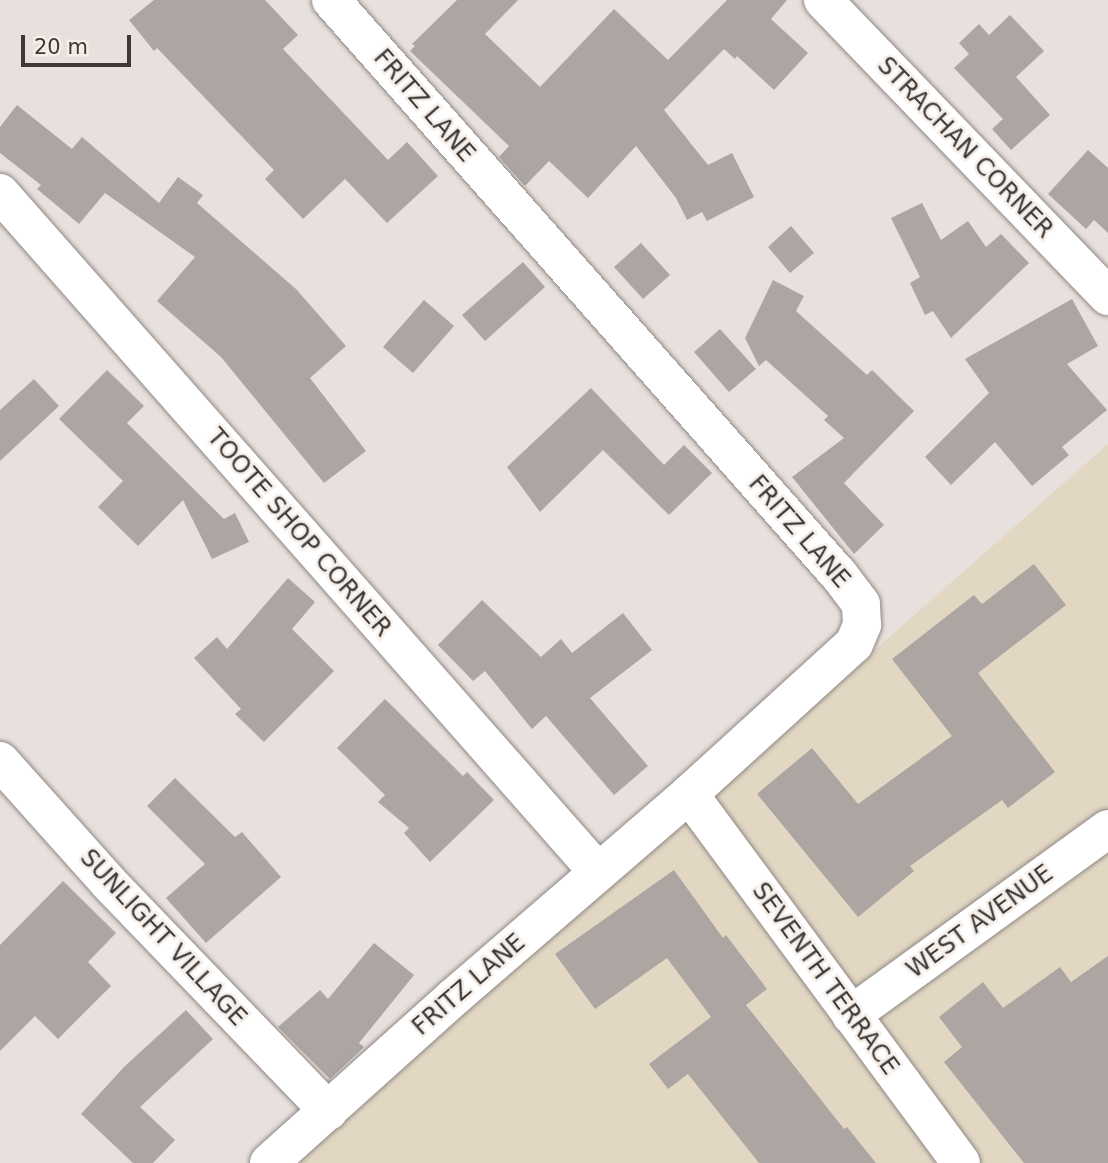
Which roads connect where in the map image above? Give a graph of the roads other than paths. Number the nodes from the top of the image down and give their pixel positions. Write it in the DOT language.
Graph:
graph roads {
  1 [pos="331,0"];
  2 [pos="823,0"];
  3 [pos="0,193"];
  4 [pos="1108,296"];
  5 [pos="0,761"];
  6 [pos="689,794"];
  7 [pos="1108,829"];
  8 [pos="598,872"];
  9 [pos="851,1015"];
  10 [pos="328,1111"];
  11 [pos="269,1163"];
  12 [pos="961,1163"];
  1 -- 6 [label="street, FRITZ LANE"];
  2 -- 4 [label="street, STRACHAN CORNER"];
  3 -- 8 [label="street, TOOTE SHOP CORNER"];
  5 -- 10 [label="street, SUNLIGHT VILLAGE"];
  6 -- 8 [label="street, FRITZ LANE"];
  6 -- 9 [label="street, SEVENTH TERRACE"];
  7 -- 9 [label="street, WEST AVENUE"];
  8 -- 10 [label="street, FRITZ LANE"];
  9 -- 12 [label="street, SEVENTH TERRACE"];
  10 -- 11 [label="street, FRITZ LANE"];
}
